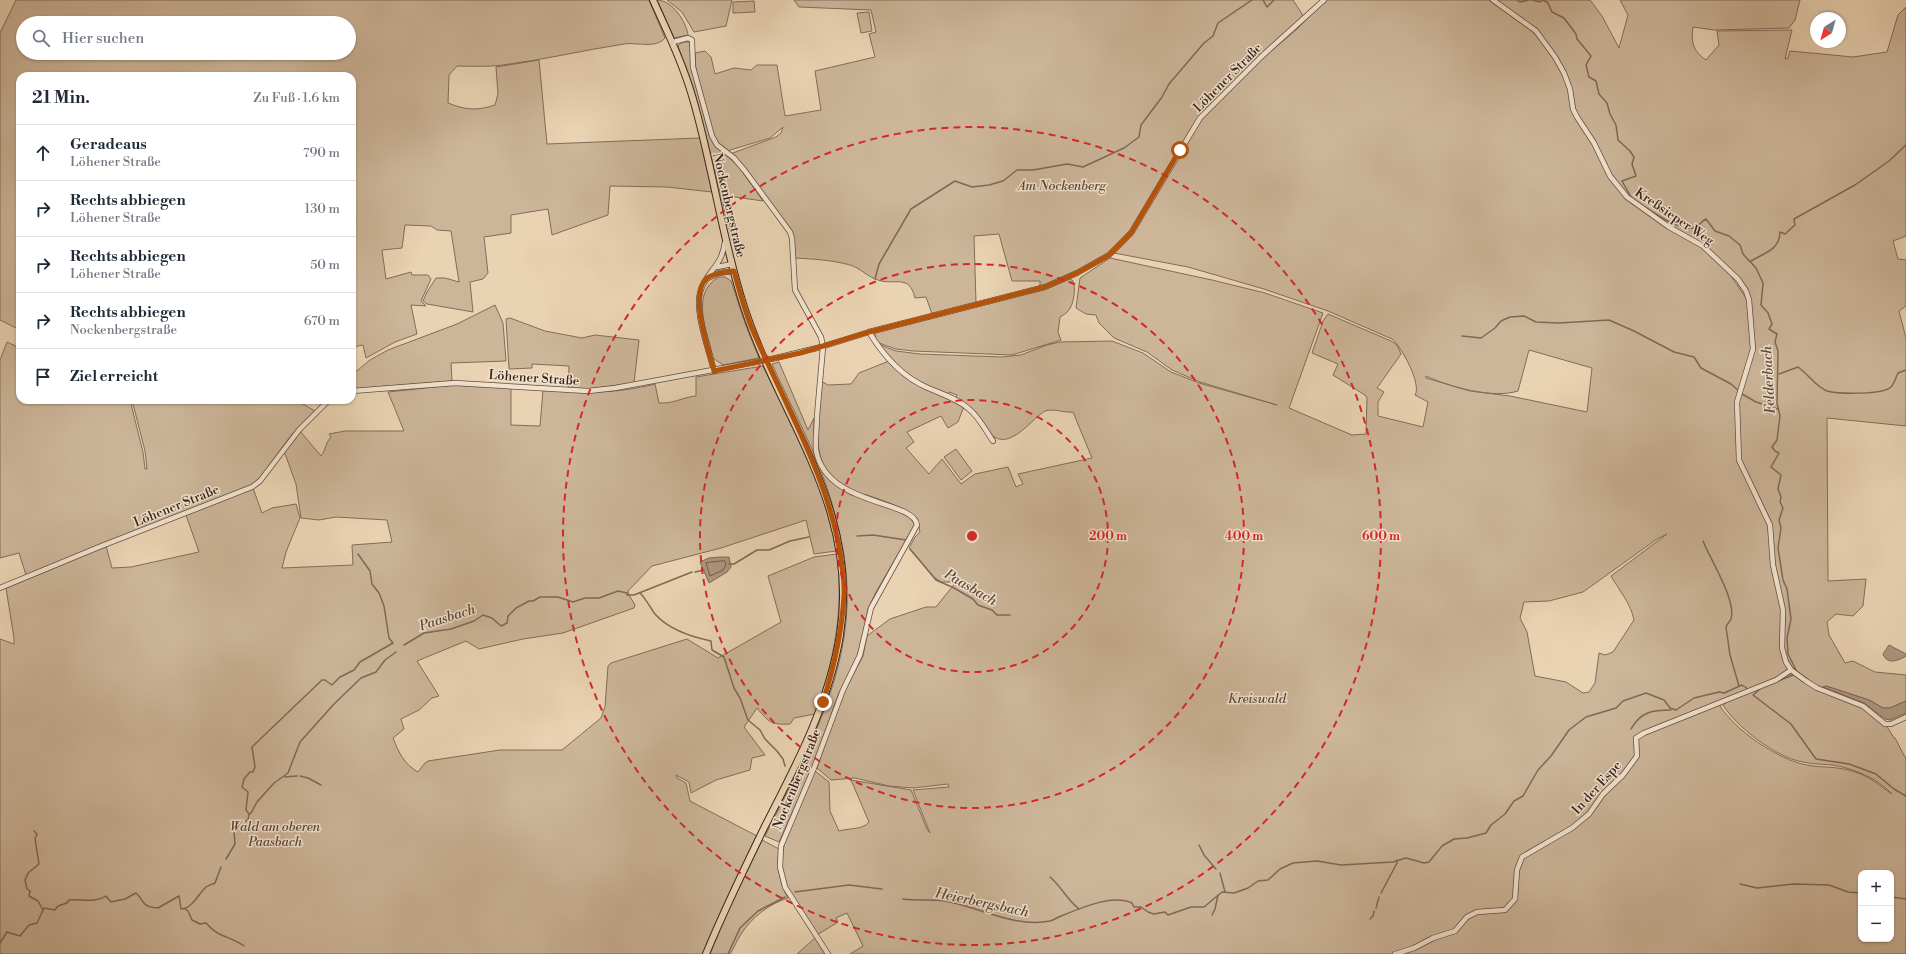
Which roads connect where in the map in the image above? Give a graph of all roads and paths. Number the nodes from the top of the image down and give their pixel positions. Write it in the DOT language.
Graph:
graph roads {
  1 [pos="653,0"];
  2 [pos="1324,0"];
  3 [pos="1493,0"];
  4 [pos="673,42"];
  5 [pos="726,237"];
  6 [pos="732,264"];
  7 [pos="717,267"];
  8 [pos="734,271"];
  9 [pos="708,278"];
  10 [pos="869,332"];
  11 [pos="823,347"];
  12 [pos="714,371"];
  13 [pos="356,391"];
  14 [pos="325,404"];
  15 [pos="993,441"];
  16 [pos="0,588"];
  17 [pos="1791,670"];
  18 [pos="1906,717"];
  19 [pos="706,954"];
  20 [pos="828,954"];
  21 [pos="1395,954"];
  1 -- 4 [label="main road, Nockenbergstraße"];
  2 -- 10 [label="street, Löhener Straße"];
  3 -- 17 [label="street, Kreßsieper Weg"];
  4 -- 5 [label="main road, Nockenbergstraße"];
  4 -- 11 [label="street, Nockenbergstraße"];
  5 -- 6 [label="main road, Nockenbergstraße"];
  5 -- 7 [label="street"];
  6 -- 7 [label="street"];
  6 -- 8 [label="main road, Nockenbergstraße"];
  7 -- 9 [label="street"];
  8 -- 9 [label="street"];
  8 -- 19 [label="main road, Nockenbergstraße"];
  9 -- 12 [label="street"];
  10 -- 11 [label="street, Löhener Straße"];
  10 -- 15 [label="street"];
  11 -- 12 [label="street, Löhener Straße, bridge"];
  11 -- 20 [label="street, Nockenbergstraße"];
  12 -- 13 [label="street, Löhener Straße"];
  14 -- 16 [label="street, Löhener Straße"];
  17 -- 18 [label="street"];
  17 -- 21 [label="street, In der Espe"];
}
